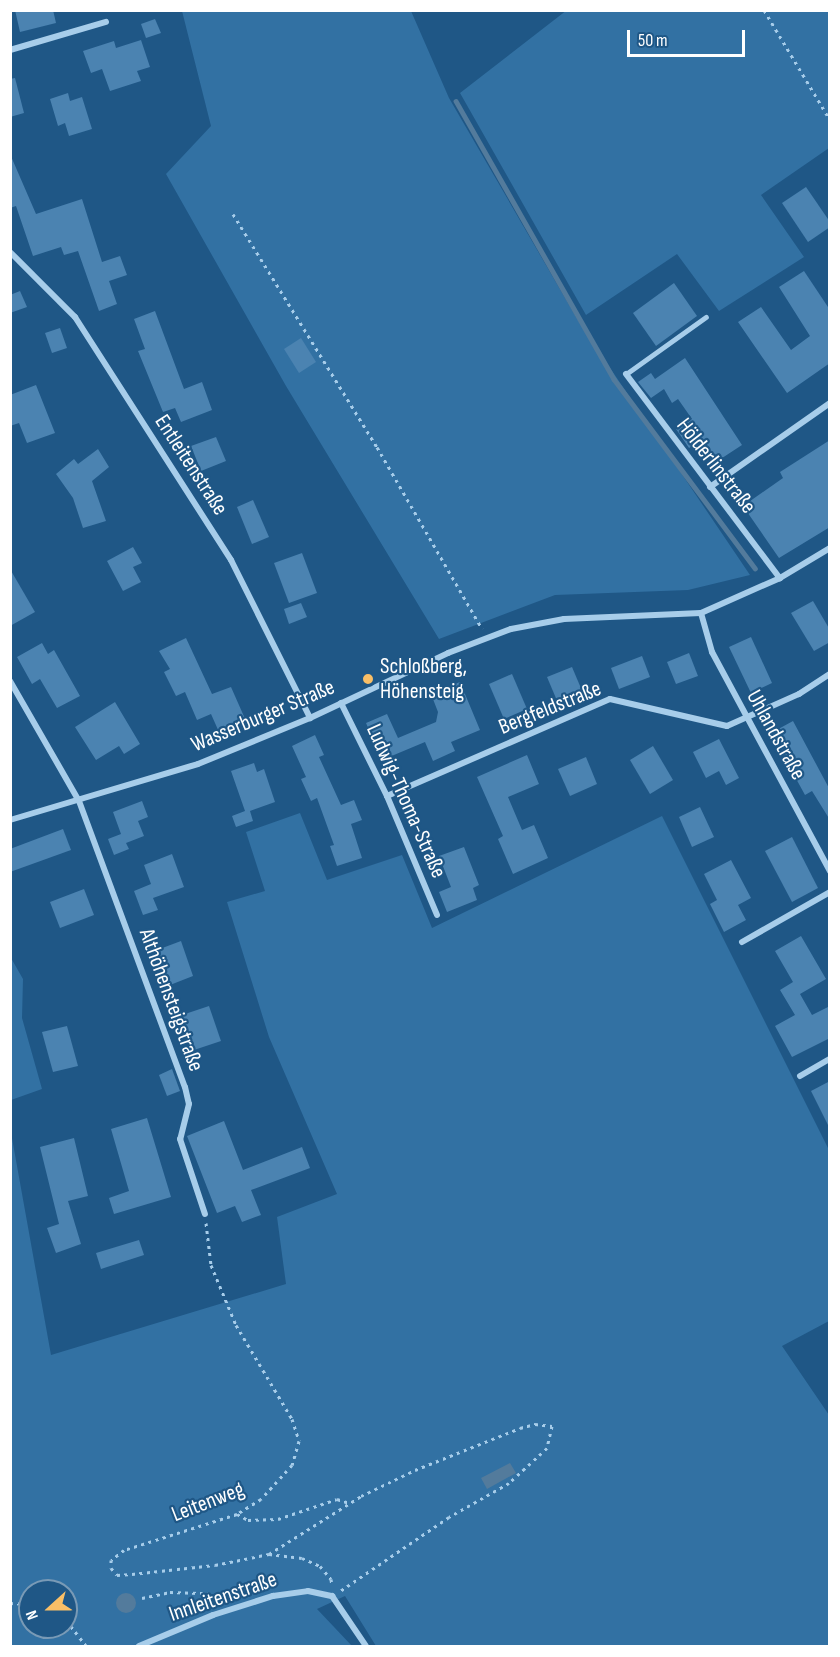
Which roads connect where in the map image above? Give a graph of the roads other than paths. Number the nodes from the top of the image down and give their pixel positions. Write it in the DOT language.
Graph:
graph roads {
  1 [pos="106,22"];
  2 [pos="10,50"];
  3 [pos="10,252"];
  4 [pos="706,317"];
  5 [pos="626,375"];
  6 [pos="830,402"];
  7 [pos="710,487"];
  8 [pos="830,548"];
  9 [pos="780,578"];
  10 [pos="701,613"];
  11 [pos="830,674"];
  12 [pos="10,681"];
  13 [pos="341,703"];
  14 [pos="310,718"];
  15 [pos="747,719"];
  16 [pos="387,796"];
  17 [pos="79,801"];
  18 [pos="10,820"];
  19 [pos="830,871"];
  20 [pos="830,892"];
  21 [pos="437,915"];
  22 [pos="742,942"];
  23 [pos="830,1059"];
  24 [pos="800,1076"];
  25 [pos="205,1214"];
  26 [pos="139,1647"];
  27 [pos="366,1647"];
  1 -- 2 [label="street"];
  3 -- 14 [label="street, Entleitenstraße"];
  4 -- 5 [label="lane"];
  5 -- 7 [label="street, Hölderlinstraße"];
  6 -- 7 [label="street"];
  7 -- 9 [label="street, Hölderlinstraße"];
  8 -- 9 [label="street, Wasserburger Straße"];
  9 -- 10 [label="street, Wasserburger Straße"];
  10 -- 13 [label="street, Wasserburger Straße"];
  10 -- 15 [label="street, Uhlandstraße"];
  11 -- 15 [label="street, Bergfeldstraße"];
  12 -- 17 [label="street, Althöhensteigstraße"];
  13 -- 14 [label="street, Wasserburger Straße"];
  13 -- 16 [label="street, Ludwig-Thoma-Straße"];
  14 -- 17 [label="street, Wasserburger Straße"];
  15 -- 16 [label="street, Bergfeldstraße"];
  15 -- 19 [label="street, Uhlandstraße"];
  16 -- 21 [label="street, Ludwig-Thoma-Straße"];
  17 -- 18 [label="street, Wasserburger Straße"];
  17 -- 25 [label="street, Althöhensteigstraße"];
  20 -- 22 [label="street"];
  23 -- 24 [label="street"];
  26 -- 27 [label="street, Innleitenstraße"];
}
